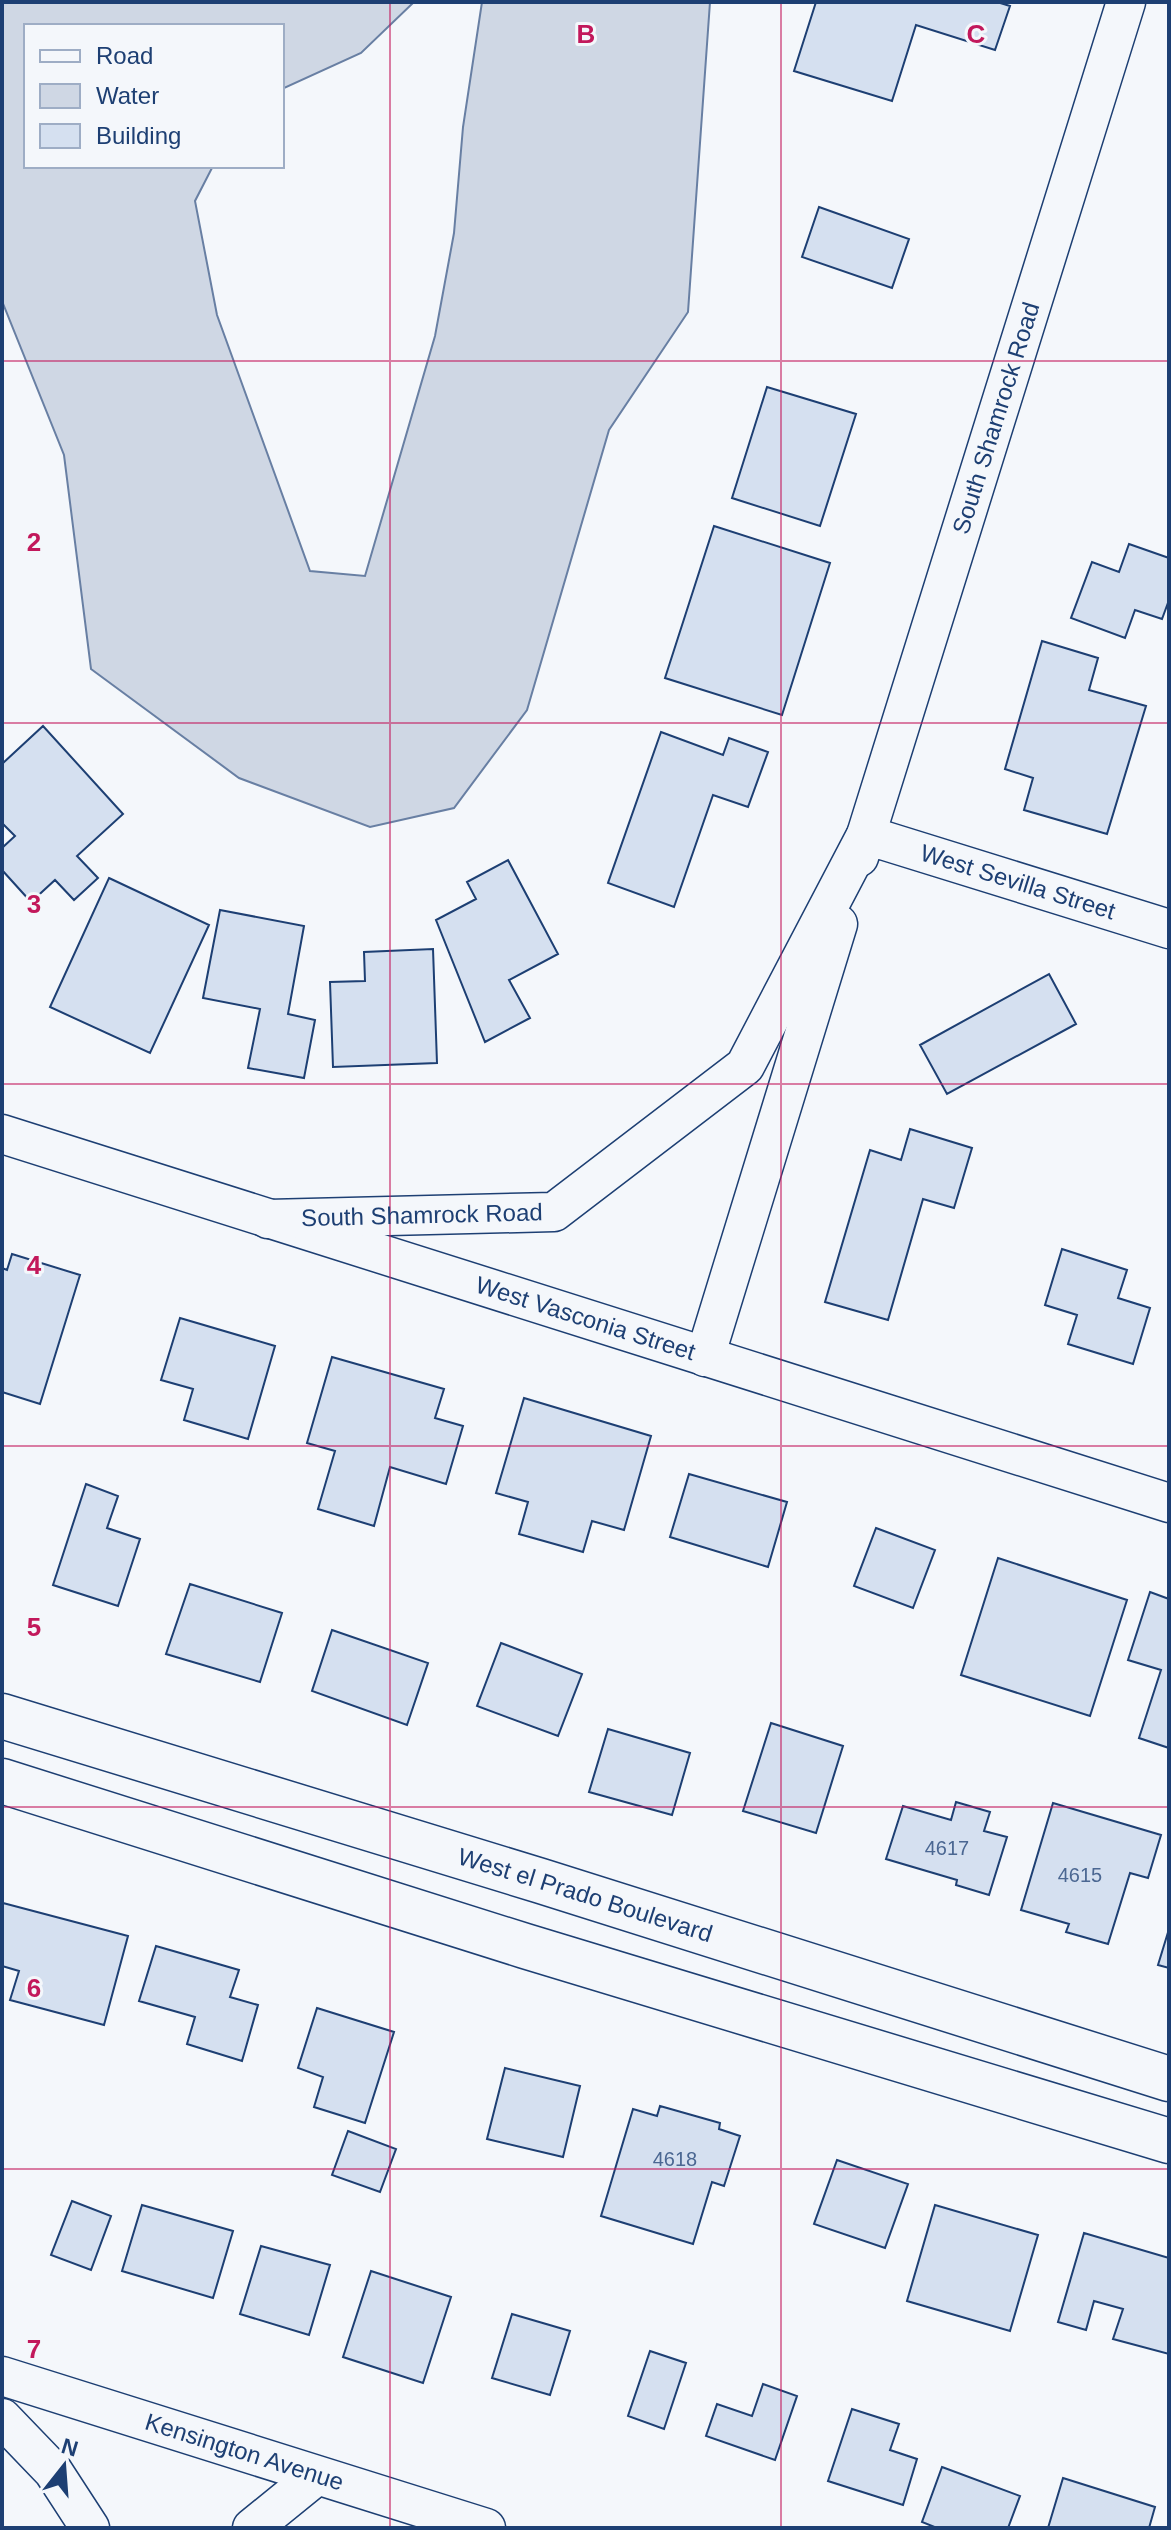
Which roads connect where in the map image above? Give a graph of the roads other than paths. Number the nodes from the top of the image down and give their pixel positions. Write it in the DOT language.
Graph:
graph roads {
  1 [pos="1126,2"];
  2 [pos="866,835"];
  3 [pos="1169,929"];
  4 [pos="2,1134"];
  5 [pos="268,1219"];
  6 [pos="705,1357"];
  7 [pos="1169,1503"];
  8 [pos="2,1716"];
  9 [pos="2,1781"];
  10 [pos="541,1881"];
  11 [pos="525,1946"];
  12 [pos="1169,2079"];
  13 [pos="1169,2141"];
  14 [pos="2,2376"];
  15 [pos="2,2418"];
  16 [pos="316,2476"];
  17 [pos="90,2528"];
  18 [pos="252,2528"];
  19 [pos="486,2528"];
  1 -- 2 [label="street, South Shamrock Road"];
  2 -- 3 [label="street, West Sevilla Street"];
  2 -- 5 [label="street, South Shamrock Road"];
  2 -- 6 [label="street, South Shamrock Road"];
  4 -- 5 [label="street, West Vasconia Street"];
  5 -- 6 [label="street, West Vasconia Street"];
  6 -- 7 [label="street, West Vasconia Street"];
  8 -- 10 [label="street, West el Prado Boulevard"];
  9 -- 11 [label="street"];
  10 -- 11 [label="street"];
  10 -- 12 [label="street, West el Prado Boulevard"];
  11 -- 13 [label="street"];
  14 -- 16 [label="street, Kensington Avenue"];
  15 -- 17 [label="street"];
  16 -- 18 [label="street"];
  16 -- 19 [label="street, Kensington Avenue"];
}
